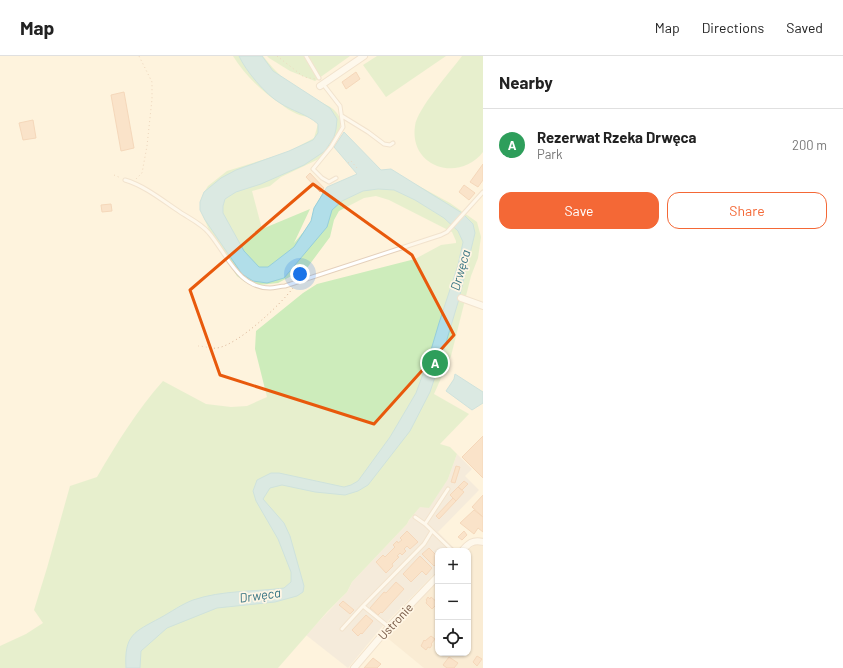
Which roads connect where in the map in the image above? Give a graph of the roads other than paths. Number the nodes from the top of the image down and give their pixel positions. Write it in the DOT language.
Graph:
graph roads {
  1 [pos="306,56"];
  2 [pos="364,56"];
  3 [pos="318,79"];
  4 [pos="322,85"];
  5 [pos="342,116"];
  6 [pos="393,143"];
  7 [pos="336,178"];
  8 [pos="125,180"];
  9 [pos="483,192"];
  10 [pos="461,298"];
  11 [pos="483,306"];
  12 [pos="448,489"];
  13 [pos="416,517"];
  14 [pos="425,524"];
  15 [pos="432,531"];
  16 [pos="483,542"];
  17 [pos="450,548"];
  18 [pos="465,548"];
  19 [pos="435,579"];
  20 [pos="363,606"];
  21 [pos="389,627"];
  22 [pos="342,629"];
  23 [pos="354,668"];
  1 -- 3 [label="lane"];
  2 -- 4 [label="street"];
  4 -- 5 [label="lane"];
  5 -- 6 [label="lane"];
  5 -- 7 [label="lane"];
  8 -- 9 [label="lane"];
  10 -- 11 [label="street"];
  12 -- 14 [label="lane"];
  13 -- 14 [label="lane"];
  14 -- 15 [label="lane"];
  15 -- 17 [label="lane"];
  15 -- 20 [label="lane"];
  16 -- 18 [label="street"];
  19 -- 21 [label="street, Ustronie"];
  20 -- 21 [label="lane"];
  20 -- 22 [label="lane"];
  21 -- 23 [label="street, Ustronie"];
}
